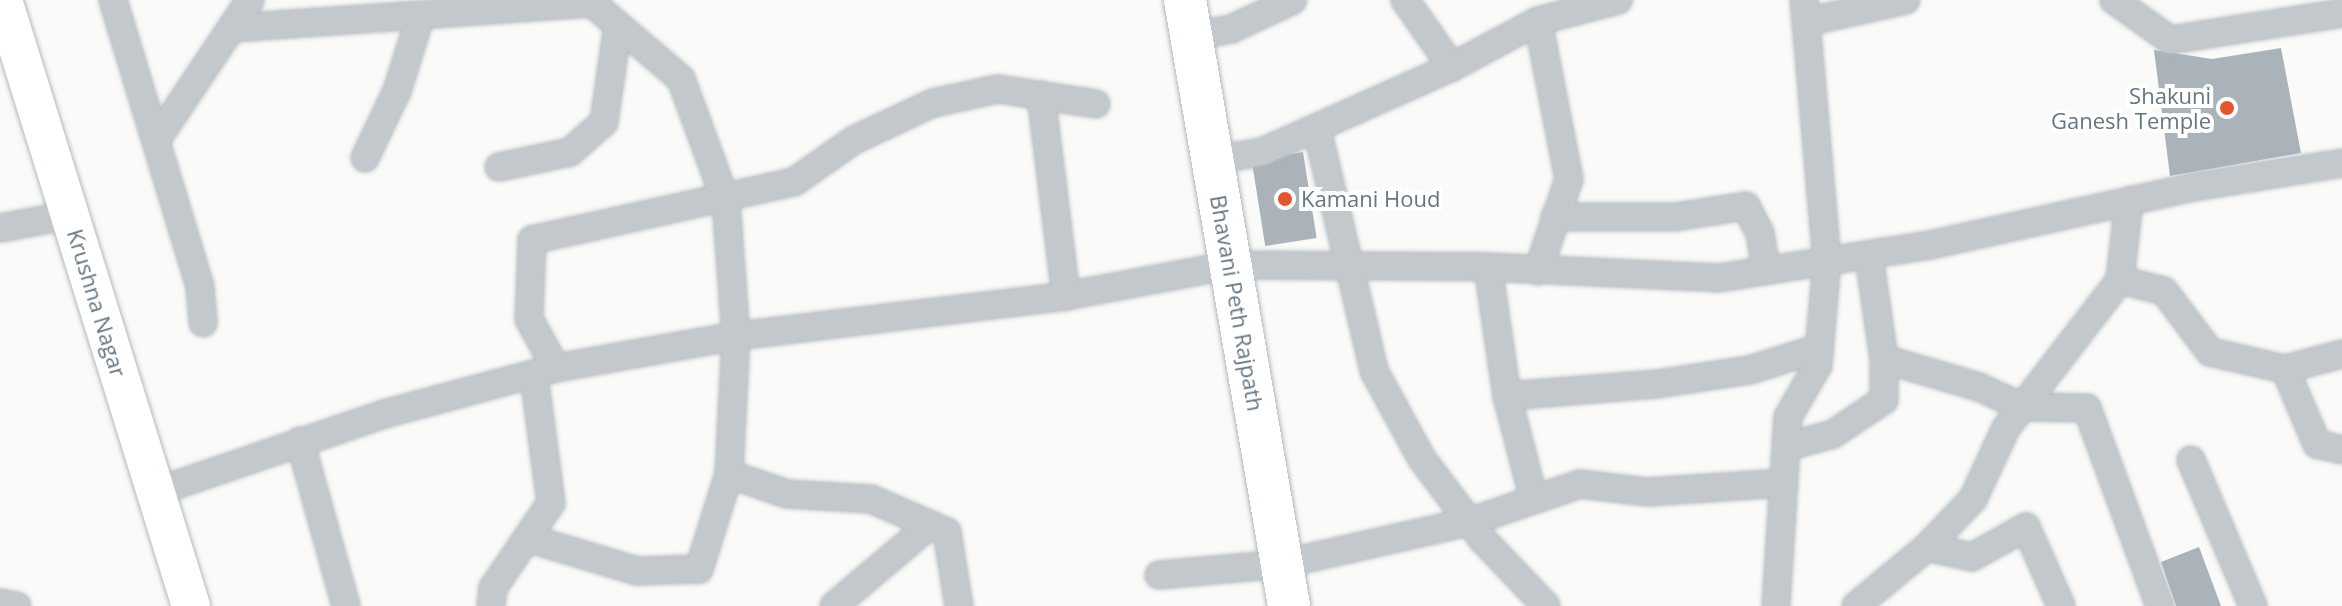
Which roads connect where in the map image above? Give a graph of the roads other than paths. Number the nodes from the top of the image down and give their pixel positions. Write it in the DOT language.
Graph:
graph roads {
  1 [pos="3,0"];
  2 [pos="113,0"];
  3 [pos="250,0"];
  4 [pos="1293,0"];
  5 [pos="1405,0"];
  6 [pos="1618,0"];
  7 [pos="1906,0"];
  8 [pos="2114,0"];
  9 [pos="595,1"];
  10 [pos="2307,9"];
  11 [pos="1805,11"];
  12 [pos="2342,13"];
  13 [pos="421,15"];
  14 [pos="1188,18"];
  15 [pos="1538,21"];
  16 [pos="618,25"];
  17 [pos="232,28"];
  18 [pos="1452,67"];
  19 [pos="1041,95"];
  20 [pos="1096,104"];
  21 [pos="1317,129"];
  22 [pos="157,139"];
  23 [pos="365,158"];
  24 [pos="1213,160"];
  25 [pos="2342,163"];
  26 [pos="499,167"];
  27 [pos="726,201"];
  28 [pos="2129,201"];
  29 [pos="70,215"];
  30 [pos="1555,217"];
  31 [pos="0,228"];
  32 [pos="1869,256"];
  33 [pos="1827,261"];
  34 [pos="1350,264"];
  35 [pos="1231,265"];
  36 [pos="1488,267"];
  37 [pos="1538,271"];
  38 [pos="1766,271"];
  39 [pos="2120,280"];
  40 [pos="1066,296"];
  41 [pos="203,323"];
  42 [pos="736,336"];
  43 [pos="1819,348"];
  44 [pos="2342,354"];
  45 [pos="1884,359"];
  46 [pos="2285,369"];
  47 [pos="545,372"];
  48 [pos="1507,396"];
  49 [pos="2022,407"];
  50 [pos="300,441"];
  51 [pos="1786,447"];
  52 [pos="2342,450"];
  53 [pos="2191,460"];
  54 [pos="729,474"];
  55 [pos="1784,483"];
  56 [pos="155,492"];
  57 [pos="1534,500"];
  58 [pos="1469,522"];
  59 [pos="930,525"];
  60 [pos="530,539"];
  61 [pos="1927,547"];
  62 [pos="1282,564"];
  63 [pos="1159,575"];
  64 [pos="0,603"];
  65 [pos="183,604"];
  66 [pos="1862,605"];
  67 [pos="17,606"];
  68 [pos="346,606"];
  69 [pos="491,606"];
  70 [pos="834,606"];
  71 [pos="959,606"];
  72 [pos="1289,606"];
  73 [pos="1546,606"];
  74 [pos="1776,606"];
  75 [pos="2061,606"];
  76 [pos="2160,606"];
  77 [pos="2253,606"];
  1 -- 29 [label="main road, Krushna Nagar"];
  2 -- 22 [label="street"];
  3 -- 17 [label="street"];
  4 -- 14 [label="street"];
  5 -- 18 [label="street"];
  6 -- 15 [label="street"];
  7 -- 11 [label="street"];
  8 -- 10 [label="street"];
  9 -- 13 [label="street"];
  9 -- 16 [label="street"];
  10 -- 12 [label="street"];
  11 -- 33 [label="street"];
  13 -- 17 [label="street"];
  13 -- 23 [label="street"];
  14 -- 24 [label="main road, Bhavani Peth Rajpath"];
  15 -- 18 [label="street"];
  15 -- 30 [label="street"];
  16 -- 26 [label="street"];
  16 -- 27 [label="street"];
  17 -- 22 [label="street"];
  18 -- 21 [label="street"];
  19 -- 20 [label="street"];
  19 -- 27 [label="street"];
  19 -- 40 [label="street"];
  21 -- 24 [label="street"];
  21 -- 34 [label="street"];
  22 -- 41 [label="street"];
  24 -- 35 [label="main road, Bhavani Peth Rajpath"];
  25 -- 28 [label="street"];
  27 -- 42 [label="street"];
  27 -- 47 [label="street"];
  28 -- 32 [label="street"];
  28 -- 39 [label="street"];
  29 -- 31 [label="street"];
  29 -- 56 [label="main road, Krushna Nagar"];
  30 -- 37 [label="street"];
  30 -- 38 [label="street"];
  32 -- 33 [label="street"];
  32 -- 45 [label="street"];
  33 -- 38 [label="street"];
  33 -- 43 [label="street"];
  34 -- 35 [label="street"];
  34 -- 36 [label="street"];
  34 -- 58 [label="street"];
  35 -- 40 [label="street"];
  35 -- 62 [label="main road, Bhavani Peth Rajpath"];
  36 -- 37 [label="street"];
  36 -- 48 [label="street"];
  37 -- 38 [label="street"];
  39 -- 46 [label="street"];
  39 -- 49 [label="street"];
  40 -- 42 [label="street"];
  42 -- 47 [label="street"];
  42 -- 54 [label="street"];
  43 -- 48 [label="street"];
  43 -- 51 [label="street"];
  44 -- 46 [label="street"];
  45 -- 49 [label="street"];
  45 -- 51 [label="street"];
  46 -- 52 [label="street"];
  47 -- 50 [label="street"];
  47 -- 60 [label="street"];
  48 -- 57 [label="street"];
  49 -- 61 [label="street"];
  49 -- 76 [label="street"];
  50 -- 56 [label="street"];
  50 -- 68 [label="street"];
  51 -- 55 [label="street"];
  53 -- 77 [label="street"];
  54 -- 59 [label="street"];
  54 -- 60 [label="street"];
  55 -- 57 [label="street"];
  55 -- 74 [label="street"];
  56 -- 65 [label="main road, Krushna Nagar"];
  57 -- 58 [label="street"];
  58 -- 62 [label="street"];
  58 -- 73 [label="street"];
  59 -- 70 [label="street"];
  59 -- 71 [label="street"];
  60 -- 69 [label="street"];
  61 -- 66 [label="street"];
  61 -- 75 [label="street"];
  62 -- 63 [label="street"];
  62 -- 72 [label="main road, Bhavani Peth Rajpath"];
  64 -- 67 [label="street"];
}
